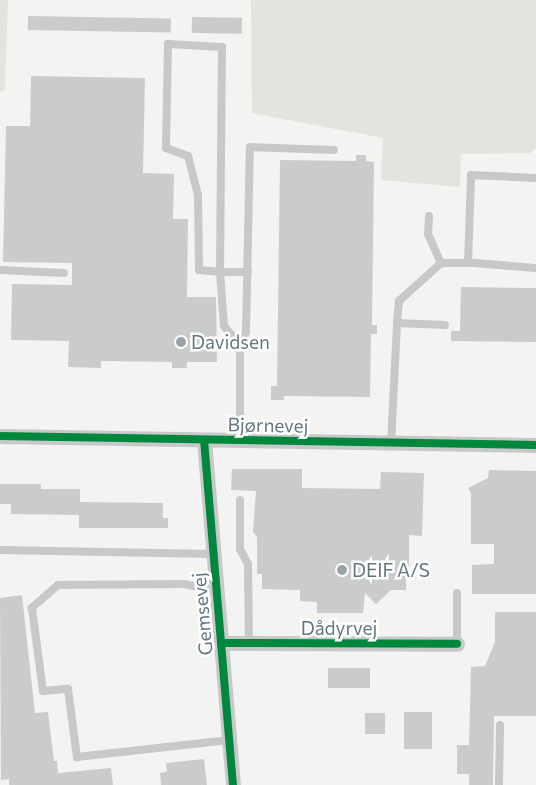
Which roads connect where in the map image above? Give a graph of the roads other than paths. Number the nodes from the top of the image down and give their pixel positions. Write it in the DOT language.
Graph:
graph roads {
  1 [pos="334,150"];
  2 [pos="536,178"];
  3 [pos="429,216"];
  4 [pos="441,263"];
  5 [pos="468,263"];
  6 [pos="536,268"];
  7 [pos="0,270"];
  8 [pos="220,272"];
  9 [pos="248,272"];
  10 [pos="64,273"];
  11 [pos="398,323"];
  12 [pos="444,325"];
  13 [pos="240,345"];
  14 [pos="0,436"];
  15 [pos="204,440"];
  16 [pos="240,440"];
  17 [pos="391,443"];
  18 [pos="536,445"];
  19 [pos="240,500"];
  20 [pos="0,550"];
  21 [pos="213,554"];
  22 [pos="216,591"];
  23 [pos="457,594"];
  24 [pos="222,644"];
  25 [pos="249,644"];
  26 [pos="457,644"];
  27 [pos="500,725"];
  28 [pos="229,740"];
  29 [pos="233,785"];
  30 [pos="499,785"];
  1 -- 9 [label="lane"];
  2 -- 5 [label="lane"];
  3 -- 4 [label="lane"];
  4 -- 5 [label="lane"];
  4 -- 11 [label="lane"];
  5 -- 6 [label="lane"];
  7 -- 10 [label="lane"];
  8 -- 8 [label="lane"];
  8 -- 9 [label="lane"];
  8 -- 13 [label="lane"];
  9 -- 13 [label="lane"];
  11 -- 12 [label="lane"];
  11 -- 17 [label="lane"];
  13 -- 16 [label="lane"];
  14 -- 15 [label="street, Bjørnevej"];
  15 -- 16 [label="street, Bjørnevej"];
  15 -- 21 [label="street, Gemsevej"];
  16 -- 17 [label="street, Bjørnevej"];
  17 -- 18 [label="street, Bjørnevej"];
  19 -- 25 [label="lane"];
  20 -- 21 [label="lane"];
  21 -- 22 [label="street, Gemsevej"];
  22 -- 24 [label="street, Gemsevej"];
  22 -- 28 [label="lane"];
  23 -- 26 [label="lane"];
  24 -- 25 [label="street, Dådyrvej"];
  24 -- 28 [label="street, Gemsevej"];
  25 -- 26 [label="street, Dådyrvej"];
  27 -- 30 [label="lane"];
  28 -- 29 [label="street, Gemsevej"];
}
